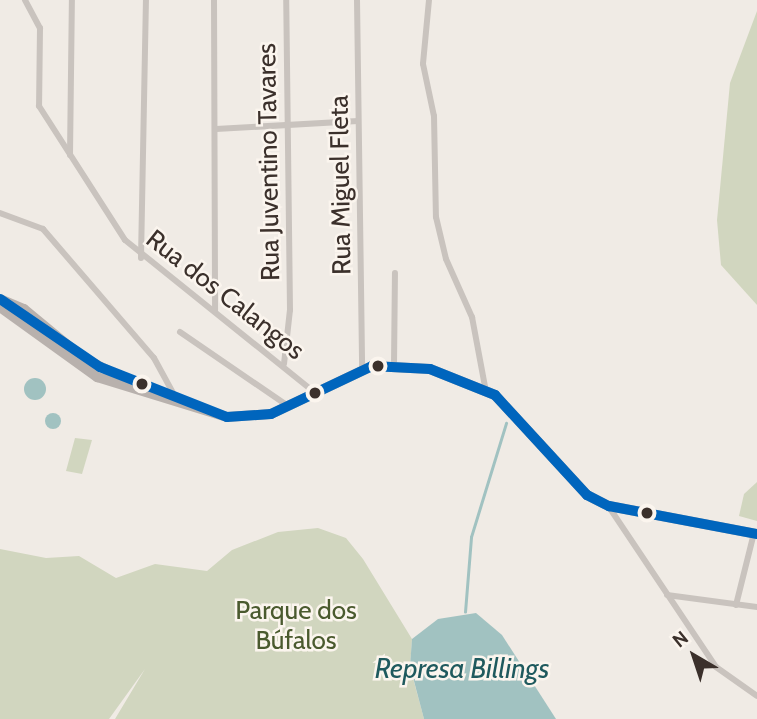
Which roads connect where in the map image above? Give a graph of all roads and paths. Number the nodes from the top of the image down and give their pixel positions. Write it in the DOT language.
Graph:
graph roads {
  1 [pos="25,0"];
  2 [pos="72,0"];
  3 [pos="146,0"];
  4 [pos="215,0"];
  5 [pos="286,0"];
  6 [pos="357,0"];
  7 [pos="429,0"];
  8 [pos="358,121"];
  9 [pos="288,126"];
  10 [pos="216,129"];
  11 [pos="70,156"];
  12 [pos="0,213"];
  13 [pos="141,258"];
  14 [pos="395,273"];
  15 [pos="0,299"];
  16 [pos="0,307"];
  17 [pos="215,310"];
  18 [pos="180,332"];
  19 [pos="284,364"];
  20 [pos="394,365"];
  21 [pos="362,369"];
  22 [pos="148,391"];
  23 [pos="486,391"];
  24 [pos="314,392"];
  25 [pos="178,402"];
  26 [pos="288,406"];
  27 [pos="609,506"];
  28 [pos="755,533"];
  29 [pos="667,595"];
  30 [pos="736,605"];
  31 [pos="757,607"];
  32 [pos="757,696"];
  1 -- 11 [label="street, Rua dos Calangos"];
  2 -- 11 [label="street"];
  3 -- 13 [label="street"];
  4 -- 10 [label="street"];
  5 -- 9 [label="street, Rua Juventino Tavares"];
  6 -- 8 [label="street, Rua Miguel Fleta"];
  7 -- 23 [label="street"];
  8 -- 9 [label="street"];
  8 -- 21 [label="street, Rua Miguel Fleta"];
  9 -- 10 [label="street"];
  9 -- 19 [label="street, Rua Juventino Tavares"];
  10 -- 17 [label="street"];
  11 -- 13 [label="street, Rua dos Calangos"];
  12 -- 25 [label="street"];
  13 -- 17 [label="street, Rua dos Calangos"];
  14 -- 20 [label="street"];
  15 -- 22 [label="main road"];
  16 -- 22 [label="main road"];
  17 -- 19 [label="street, Rua dos Calangos"];
  18 -- 26 [label="street"];
  19 -- 24 [label="street, Rua dos Calangos"];
  20 -- 21 [label="main road"];
  20 -- 23 [label="main road"];
  21 -- 24 [label="main road"];
  22 -- 25 [label="main road"];
  23 -- 27 [label="main road"];
  24 -- 26 [label="main road"];
  25 -- 26 [label="main road"];
  27 -- 28 [label="main road"];
  27 -- 29 [label="street"];
  28 -- 30 [label="street"];
  29 -- 30 [label="street"];
  29 -- 32 [label="street"];
  30 -- 31 [label="street"];
}
